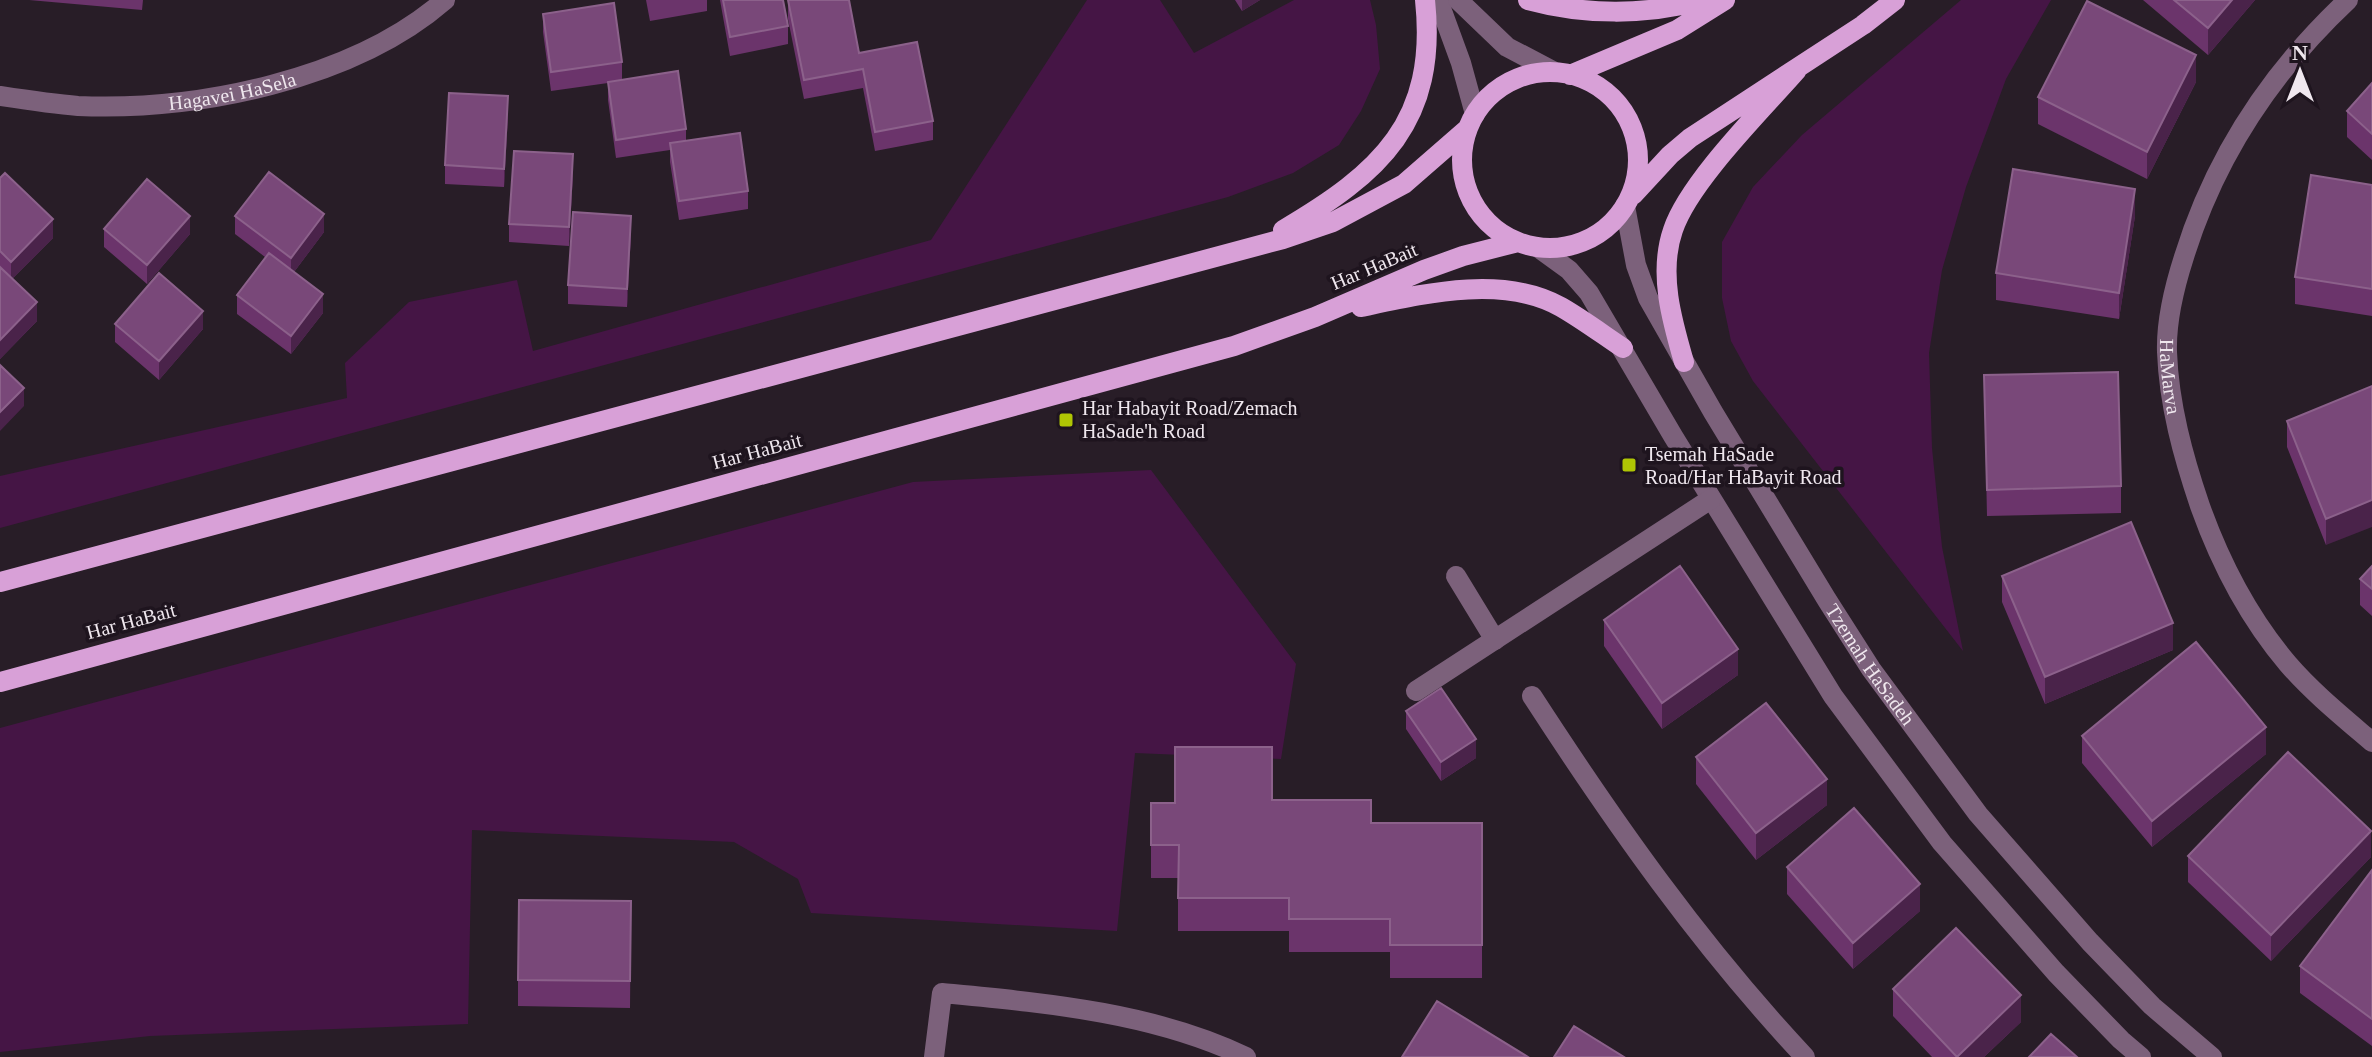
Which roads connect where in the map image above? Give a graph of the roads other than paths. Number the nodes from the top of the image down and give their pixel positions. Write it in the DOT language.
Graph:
graph roads {
  1 [pos="445,0"];
  2 [pos="1425,0"];
  3 [pos="1438,0"];
  4 [pos="1458,0"];
  5 [pos="1528,0"];
  6 [pos="1702,0"];
  7 [pos="1725,0"];
  8 [pos="2348,0"];
  9 [pos="1887,6"];
  10 [pos="1804,65"];
  11 [pos="1561,73"];
  12 [pos="0,96"];
  13 [pos="1471,122"];
  14 [pos="1628,202"];
  15 [pos="1518,242"];
  16 [pos="1252,248"];
  17 [pos="1540,249"];
  18 [pos="1315,317"];
  19 [pos="1623,348"];
  20 [pos="1684,362"];
  21 [pos="1711,499"];
  22 [pos="1456,576"];
  23 [pos="0,582"];
  24 [pos="1495,640"];
  25 [pos="0,682"];
  26 [pos="1416,691"];
  27 [pos="1532,696"];
  28 [pos="2372,742"];
  29 [pos="1238,1055"];
  30 [pos="934,1057"];
  31 [pos="1805,1057"];
  32 [pos="2141,1057"];
  33 [pos="2212,1057"];
  1 -- 12 [label="street, Hagavei HaSela"];
  2 -- 16 [label="main road"];
  3 -- 13 [label="street"];
  4 -- 11 [label="street"];
  5 -- 6 [label="main road"];
  7 -- 11 [label="main road"];
  8 -- 28 [label="street, HaMarva"];
  9 -- 10 [label="main road"];
  10 -- 14 [label="main road"];
  10 -- 20 [label="main road"];
  11 -- 13 [label="main road"];
  11 -- 14 [label="main road"];
  13 -- 15 [label="main road"];
  13 -- 16 [label="main road"];
  14 -- 17 [label="main road"];
  14 -- 20 [label="street, Tzemah HaSadeh"];
  15 -- 17 [label="main road"];
  15 -- 18 [label="main road, Har HaBait"];
  16 -- 23 [label="main road"];
  17 -- 19 [label="street"];
  18 -- 19 [label="main road"];
  18 -- 25 [label="main road, Har HaBait"];
  19 -- 21 [label="street"];
  20 -- 33 [label="street, Tzemah HaSadeh"];
  21 -- 24 [label="street"];
  21 -- 32 [label="street"];
  22 -- 24 [label="street"];
  24 -- 26 [label="street"];
  27 -- 31 [label="street"];
  29 -- 30 [label="street"];
}
